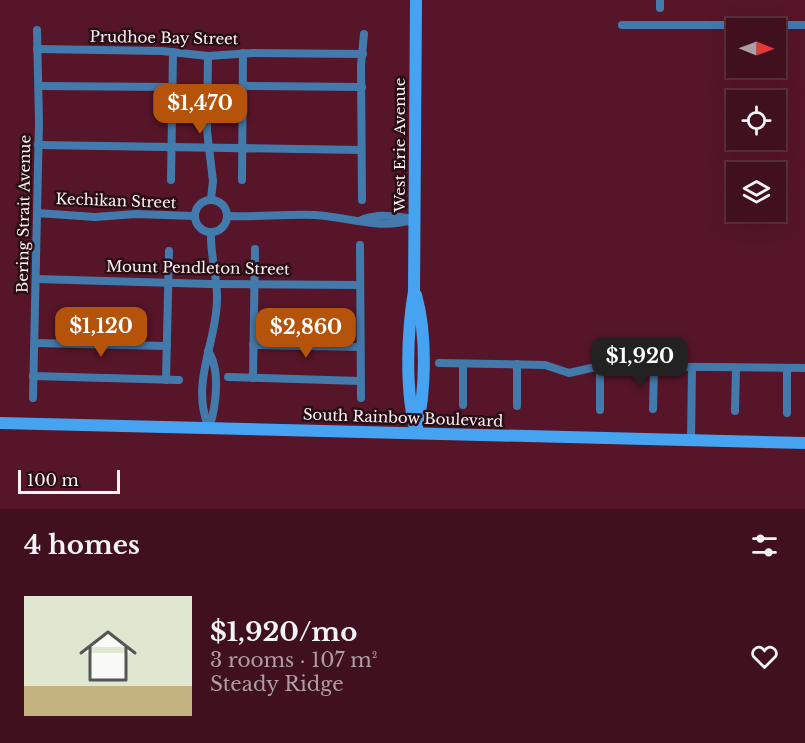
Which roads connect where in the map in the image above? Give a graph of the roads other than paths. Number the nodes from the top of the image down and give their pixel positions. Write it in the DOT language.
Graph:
graph roads {
  1 [pos="416,0"];
  2 [pos="622,25"];
  3 [pos="805,26"];
  4 [pos="37,30"];
  5 [pos="364,34"];
  6 [pos="37,50"];
  7 [pos="173,52"];
  8 [pos="243,53"];
  9 [pos="363,54"];
  10 [pos="208,56"];
  11 [pos="39,86"];
  12 [pos="243,86"];
  13 [pos="173,87"];
  14 [pos="362,87"];
  15 [pos="38,146"];
  16 [pos="172,147"];
  17 [pos="208,148"];
  18 [pos="242,148"];
  19 [pos="362,150"];
  20 [pos="171,180"];
  21 [pos="242,180"];
  22 [pos="211,199"];
  23 [pos="362,200"];
  24 [pos="37,213"];
  25 [pos="194,216"];
  26 [pos="227,216"];
  27 [pos="415,219"];
  28 [pos="211,232"];
  29 [pos="360,245"];
  30 [pos="255,249"];
  31 [pos="169,251"];
  32 [pos="36,279"];
  33 [pos="169,282"];
  34 [pos="255,283"];
  35 [pos="217,284"];
  36 [pos="360,285"];
  37 [pos="36,343"];
  38 [pos="253,345"];
  39 [pos="167,346"];
  40 [pos="360,347"];
  41 [pos="440,363"];
  42 [pos="464,364"];
  43 [pos="517,364"];
  44 [pos="600,366"];
  45 [pos="654,367"];
  46 [pos="692,368"];
  47 [pos="736,368"];
  48 [pos="805,368"];
  49 [pos="787,369"];
  50 [pos="33,376"];
  51 [pos="228,377"];
  52 [pos="253,378"];
  53 [pos="166,380"];
  54 [pos="179,380"];
  55 [pos="360,381"];
  56 [pos="33,398"];
  57 [pos="360,398"];
  58 [pos="463,405"];
  59 [pos="518,406"];
  60 [pos="653,409"];
  61 [pos="600,410"];
  62 [pos="735,411"];
  63 [pos="787,413"];
  64 [pos="0,423"];
  65 [pos="209,428"];
  66 [pos="416,432"];
  67 [pos="690,440"];
  68 [pos="805,443"];
  1 -- 27 [label="street, West Erie Avenue"];
  2 -- 3 [label="street"];
  4 -- 6 [label="street, Bering Strait Avenue"];
  5 -- 9 [label="street"];
  6 -- 7 [label="street, Prudhoe Bay Street"];
  6 -- 11 [label="street, Bering Strait Avenue"];
  7 -- 10 [label="street, Prudhoe Bay Street"];
  7 -- 13 [label="street"];
  8 -- 9 [label="street, Prudhoe Bay Street"];
  8 -- 10 [label="street, Prudhoe Bay Street"];
  8 -- 12 [label="street"];
  9 -- 14 [label="street"];
  10 -- 17 [label="street"];
  11 -- 13 [label="street"];
  11 -- 15 [label="street, Bering Strait Avenue"];
  12 -- 14 [label="street"];
  12 -- 18 [label="street"];
  13 -- 16 [label="street"];
  14 -- 19 [label="street"];
  15 -- 16 [label="street"];
  15 -- 24 [label="street, Bering Strait Avenue"];
  16 -- 17 [label="street"];
  16 -- 20 [label="street"];
  17 -- 18 [label="street"];
  17 -- 22 [label="street"];
  18 -- 19 [label="street"];
  18 -- 21 [label="street"];
  19 -- 23 [label="street"];
  22 -- 25 [label="street"];
  22 -- 26 [label="street"];
  24 -- 25 [label="street, Kechikan Street"];
  24 -- 32 [label="street, Bering Strait Avenue"];
  25 -- 28 [label="street"];
  26 -- 27 [label="street"];
  26 -- 28 [label="street"];
  27 -- 66 [label="street, West Erie Avenue"];
  28 -- 35 [label="street"];
  29 -- 36 [label="street"];
  30 -- 34 [label="street"];
  31 -- 33 [label="street"];
  32 -- 33 [label="street, Mount Pendleton Street"];
  32 -- 37 [label="street, Bering Strait Avenue"];
  33 -- 35 [label="street, Mount Pendleton Street"];
  33 -- 39 [label="street"];
  34 -- 35 [label="street, Mount Pendleton Street"];
  34 -- 36 [label="street, Mount Pendleton Street"];
  34 -- 38 [label="street"];
  35 -- 65 [label="street"];
  36 -- 40 [label="street"];
  37 -- 39 [label="street"];
  37 -- 50 [label="street, Bering Strait Avenue"];
  38 -- 40 [label="street"];
  38 -- 52 [label="street"];
  39 -- 53 [label="street"];
  40 -- 55 [label="street"];
  41 -- 42 [label="street"];
  42 -- 43 [label="street"];
  42 -- 58 [label="street"];
  43 -- 44 [label="street"];
  43 -- 59 [label="street"];
  44 -- 45 [label="street"];
  44 -- 61 [label="street"];
  45 -- 46 [label="street"];
  45 -- 60 [label="street"];
  46 -- 47 [label="street"];
  46 -- 67 [label="street"];
  47 -- 49 [label="street"];
  47 -- 62 [label="street"];
  48 -- 49 [label="street"];
  49 -- 63 [label="street"];
  50 -- 53 [label="street"];
  50 -- 56 [label="street, Bering Strait Avenue"];
  51 -- 52 [label="street"];
  52 -- 55 [label="street"];
  53 -- 54 [label="street"];
  55 -- 57 [label="street"];
  64 -- 65 [label="street, South Rainbow Boulevard"];
  65 -- 66 [label="street, South Rainbow Boulevard"];
  66 -- 67 [label="street, South Rainbow Boulevard"];
  67 -- 68 [label="street, South Rainbow Boulevard"];
}
